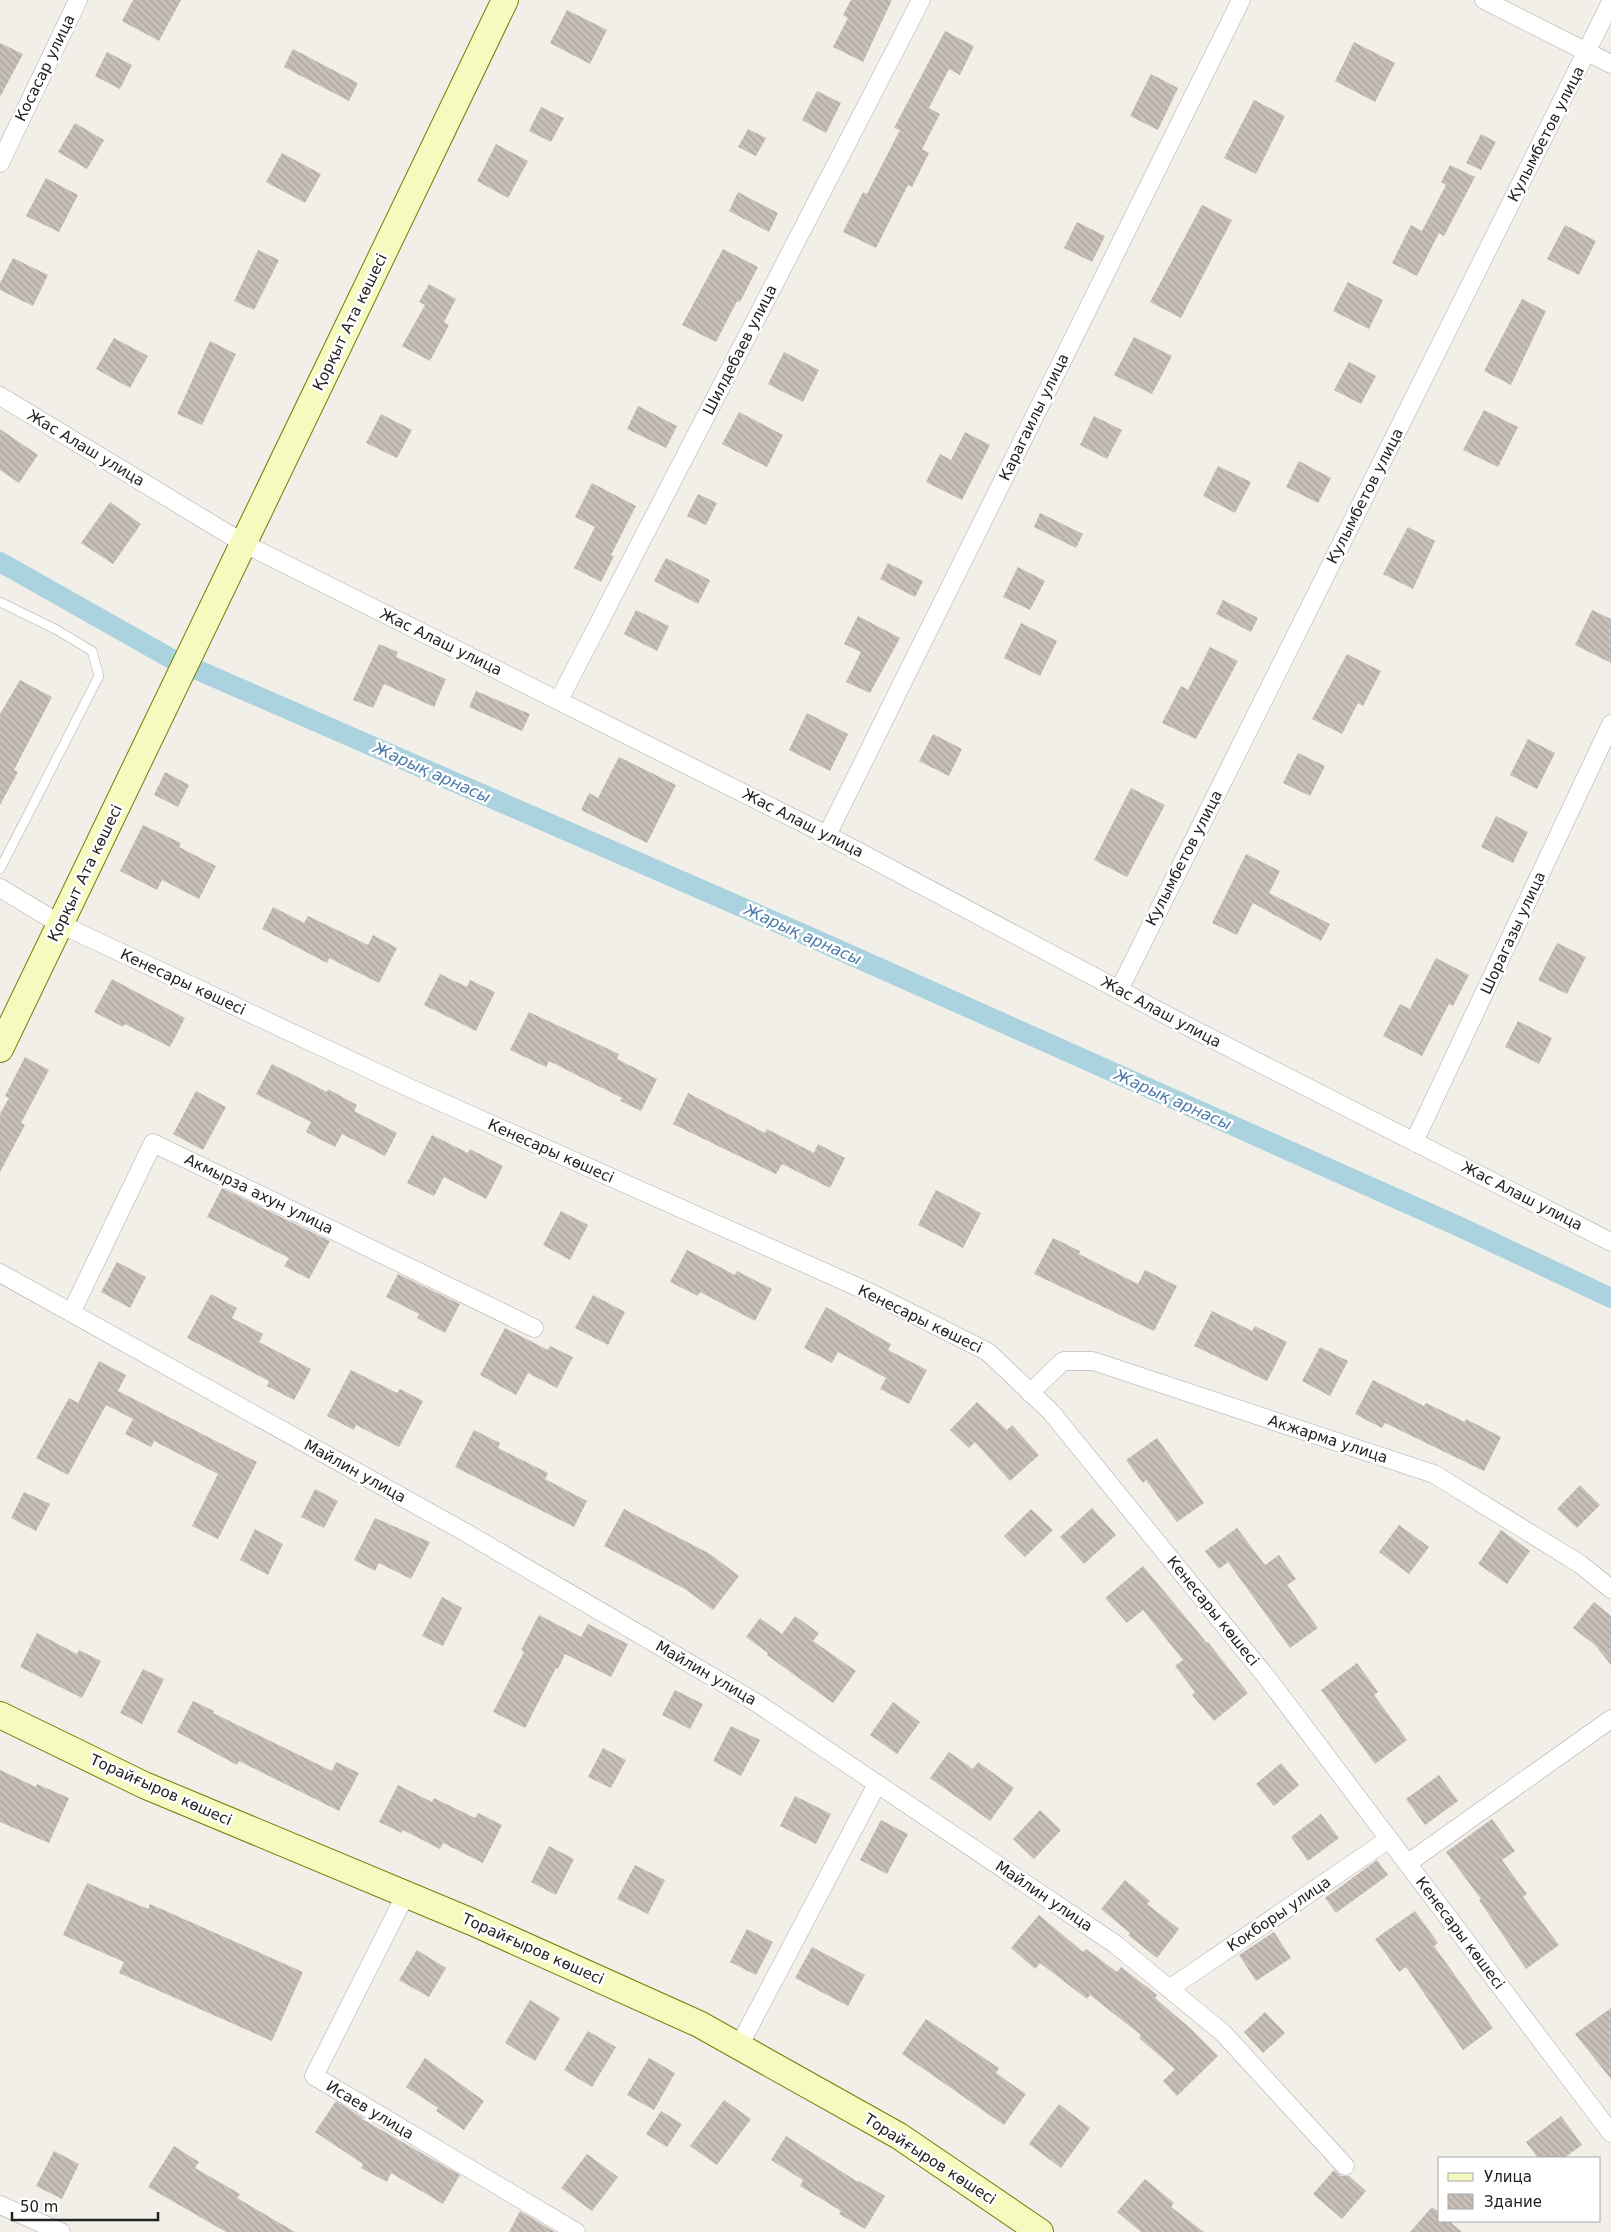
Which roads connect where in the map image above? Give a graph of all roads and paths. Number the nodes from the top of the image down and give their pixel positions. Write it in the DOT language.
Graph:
graph roads {
  1 [pos="78,0"];
  2 [pos="505,0"];
  3 [pos="921,0"];
  4 [pos="1241,0"];
  5 [pos="1484,0"];
  6 [pos="1611,2"];
  7 [pos="1587,52"];
  8 [pos="1611,64"];
  9 [pos="0,162"];
  10 [pos="0,396"];
  11 [pos="243,544"];
  12 [pos="0,602"];
  13 [pos="559,700"];
  14 [pos="1611,724"];
  15 [pos="827,835"];
  16 [pos="0,869"];
  17 [pos="0,888"];
  18 [pos="60,924"];
  19 [pos="1119,990"];
  20 [pos="0,1049"];
  21 [pos="1414,1142"];
  22 [pos="1611,1242"];
  23 [pos="0,1273"];
  24 [pos="71,1313"];
  25 [pos="534,1328"];
  26 [pos="1030,1393"];
  27 [pos="1611,1589"];
  28 [pos="0,1715"];
  29 [pos="1611,1719"];
  30 [pos="877,1784"];
  31 [pos="1389,1839"];
  32 [pos="1408,1864"];
  33 [pos="406,1894"];
  34 [pos="1169,1989"];
  35 [pos="739,2046"];
  36 [pos="1611,2133"];
  37 [pos="1346,2166"];
  38 [pos="0,2205"];
  39 [pos="61,2232"];
  40 [pos="576,2232"];
  41 [pos="1040,2232"];
  1 -- 9 [label="street, Косасар улица"];
  2 -- 11 [label="main road, Қорқыт Ата көшесі"];
  3 -- 13 [label="street, Шилдебаев улица"];
  4 -- 15 [label="street, Карагаилы улица"];
  5 -- 7 [label="street"];
  6 -- 7 [label="street, Кулымбетов улица"];
  7 -- 8 [label="street"];
  7 -- 19 [label="street, Кулымбетов улица"];
  10 -- 11 [label="street, Жас Алаш улица"];
  11 -- 13 [label="street, Жас Алаш улица"];
  11 -- 18 [label="main road, Қорқыт Ата көшесі"];
  12 -- 16 [label="lane"];
  13 -- 15 [label="street, Жас Алаш улица"];
  14 -- 21 [label="street, Шорагазы улица"];
  15 -- 19 [label="street, Жас Алаш улица"];
  17 -- 18 [label="street, Кенесары көшесі"];
  18 -- 20 [label="main road, Қорқыт Ата көшесі"];
  18 -- 26 [label="street, Кенесары көшесі"];
  19 -- 21 [label="street, Жас Алаш улица"];
  21 -- 22 [label="street, Жас Алаш улица"];
  23 -- 24 [label="street, Майлин улица"];
  24 -- 25 [label="street, Акмырза ахун улица"];
  24 -- 30 [label="street, Майлин улица"];
  26 -- 27 [label="street, Акжарма улица"];
  26 -- 31 [label="street, Кенесары көшесі"];
  28 -- 33 [label="main road, Торайғыров көшесі"];
  29 -- 32 [label="street"];
  30 -- 34 [label="street, Майлин улица"];
  30 -- 35 [label="street"];
  31 -- 32 [label="street, Кенесары көшесі"];
  31 -- 34 [label="street, Кокборы улица"];
  32 -- 36 [label="street, Кенесары көшесі"];
  33 -- 35 [label="main road, Торайғыров көшесі"];
  33 -- 40 [label="street, Исаев улица"];
  34 -- 37 [label="street, Майлин улица"];
  35 -- 41 [label="main road, Торайғыров көшесі"];
  38 -- 39 [label="street"];
}
